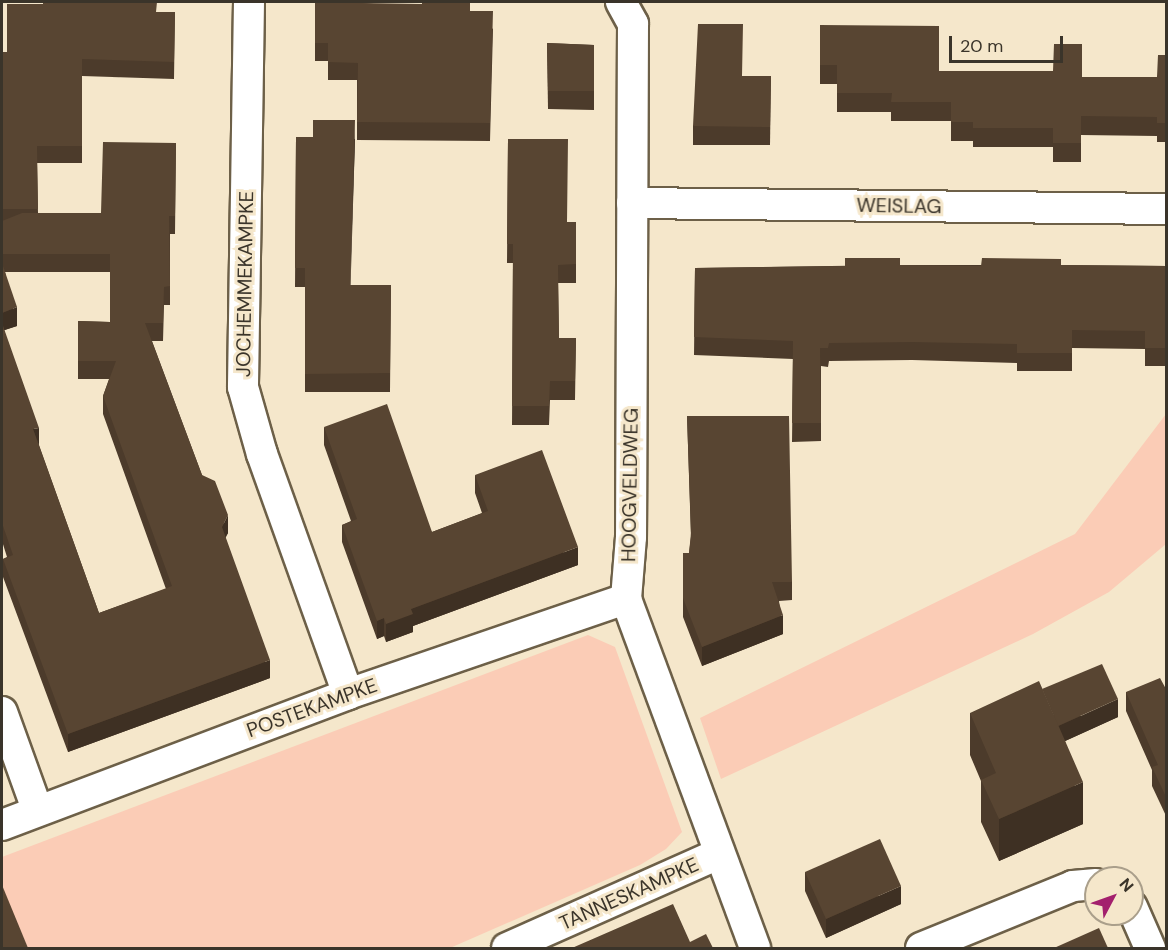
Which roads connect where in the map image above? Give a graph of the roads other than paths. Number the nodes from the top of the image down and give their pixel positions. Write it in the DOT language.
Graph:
graph roads {
  1 [pos="249,2"];
  2 [pos="621,2"];
  3 [pos="632,203"];
  4 [pos="1167,209"];
  5 [pos="626,599"];
  6 [pos="348,694"];
  7 [pos="2,712"];
  8 [pos="37,809"];
  9 [pos="2,825"];
  10 [pos="718,854"];
  11 [pos="1084,885"];
  12 [pos="1140,926"];
  13 [pos="507,948"];
  14 [pos="756,948"];
  15 [pos="921,948"];
  16 [pos="1150,948"];
  1 -- 6 [label="street, JOCHEMMEKAMPKE"];
  2 -- 3 [label="street, HOOGVELDWEG"];
  3 -- 4 [label="street, WEISLAG"];
  3 -- 5 [label="street, HOOGVELDWEG"];
  5 -- 6 [label="street, POSTEKAMPKE"];
  5 -- 10 [label="street, HOOGVELDWEG"];
  6 -- 8 [label="street, POSTEKAMPKE"];
  7 -- 8 [label="street"];
  8 -- 9 [label="street, POSTEKAMPKE"];
  10 -- 13 [label="street, TANNESKAMPKE"];
  10 -- 14 [label="street, HOOGVELDWEG"];
  11 -- 15 [label="street"];
  12 -- 16 [label="street"];
}
